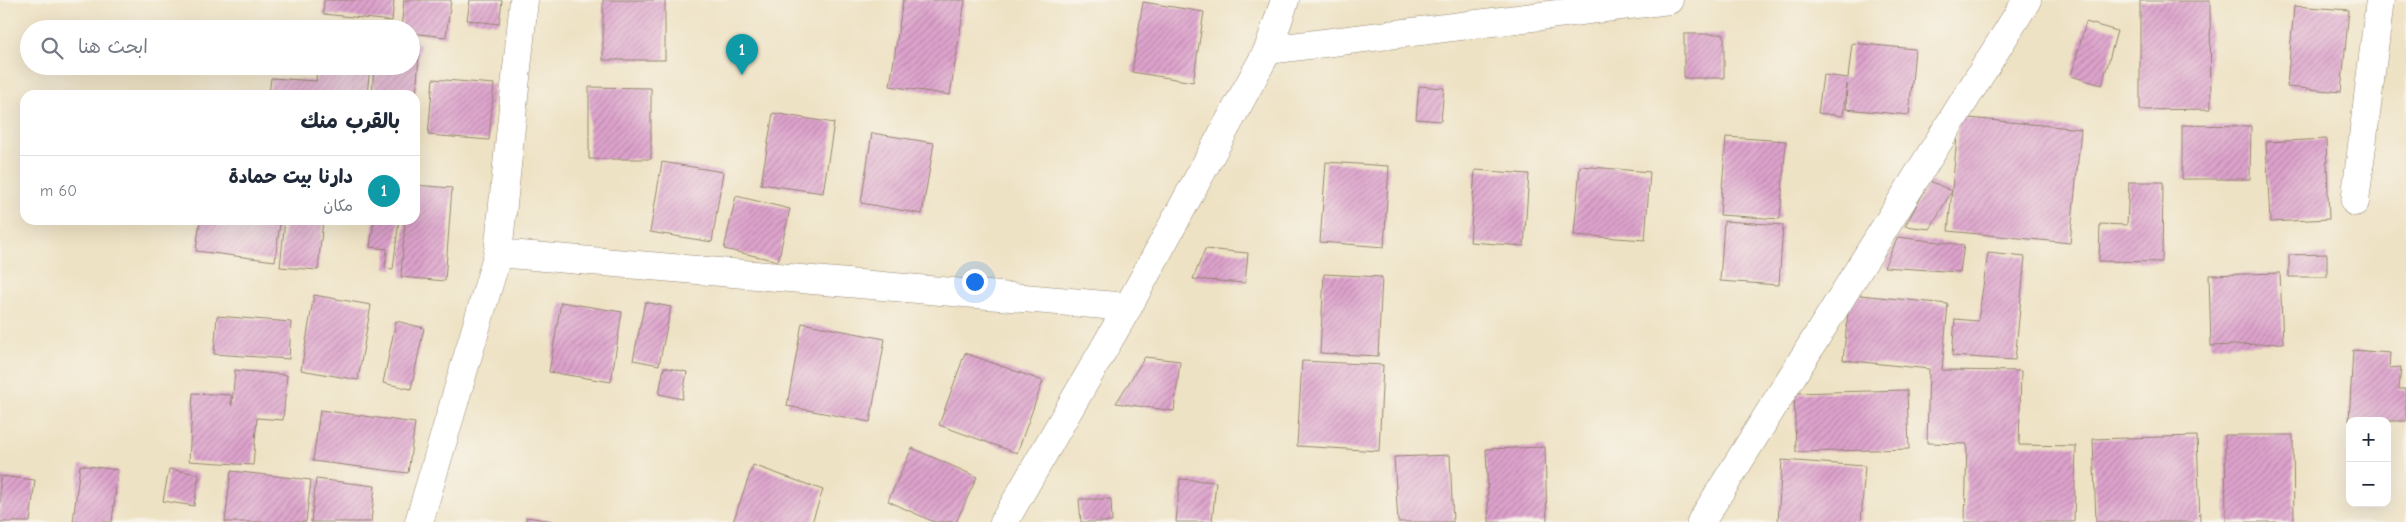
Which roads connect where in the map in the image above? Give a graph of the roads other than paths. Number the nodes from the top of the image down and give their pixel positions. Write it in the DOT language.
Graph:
graph roads {
  1 [pos="524,0"];
  2 [pos="1285,0"];
  3 [pos="1542,0"];
  4 [pos="1669,0"];
  5 [pos="2027,0"];
  6 [pos="2380,0"];
  7 [pos="1511,20"];
  8 [pos="1268,50"];
  9 [pos="2355,202"];
  10 [pos="498,253"];
  11 [pos="1128,307"];
  12 [pos="419,522"];
  13 [pos="1004,522"];
  14 [pos="1700,522"];
  1 -- 10 [label="street"];
  2 -- 8 [label="street"];
  3 -- 7 [label="street"];
  4 -- 7 [label="street"];
  5 -- 14 [label="street"];
  6 -- 9 [label="street"];
  7 -- 8 [label="street"];
  8 -- 11 [label="street"];
  10 -- 11 [label="street"];
  10 -- 12 [label="street"];
  11 -- 13 [label="street"];
}
